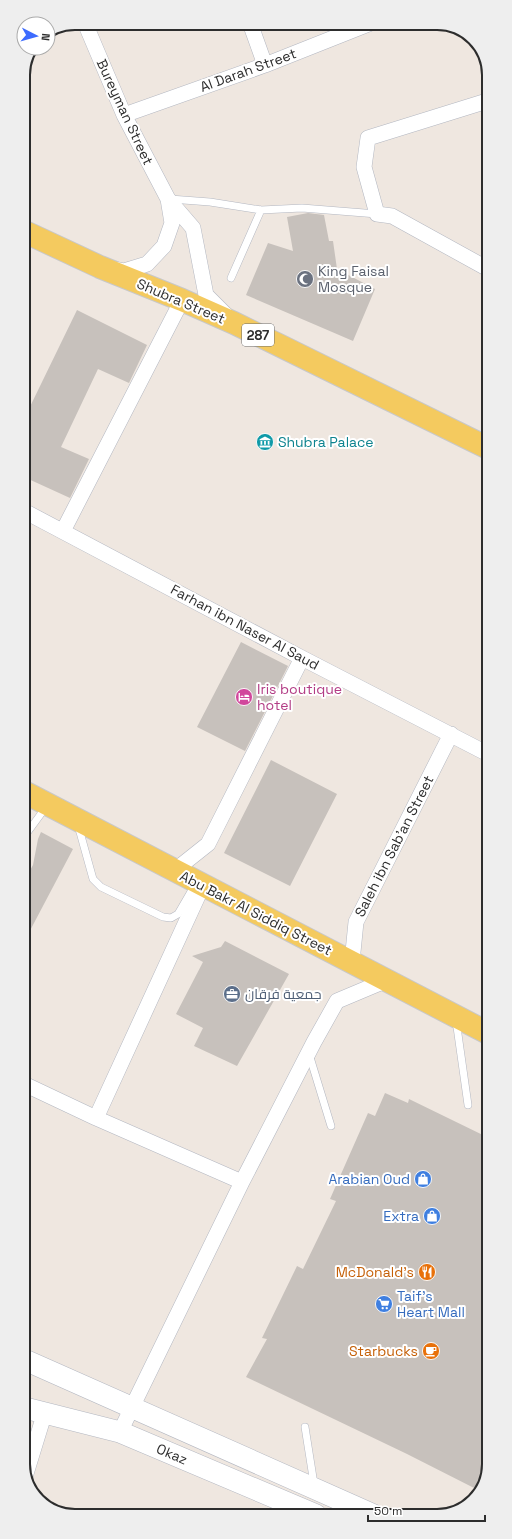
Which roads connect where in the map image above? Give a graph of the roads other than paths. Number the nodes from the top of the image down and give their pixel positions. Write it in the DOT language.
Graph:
graph roads {
  1 [pos="88,30"];
  2 [pos="253,30"];
  3 [pos="352,30"];
  4 [pos="265,64"];
  5 [pos="482,103"];
  6 [pos="124,115"];
  7 [pos="168,199"];
  8 [pos="261,210"];
  9 [pos="377,214"];
  10 [pos="30,234"];
  11 [pos="482,265"];
  12 [pos="100,267"];
  13 [pos="231,278"];
  14 [pos="182,300"];
  15 [pos="234,323"];
  16 [pos="482,445"];
  17 [pos="30,514"];
  18 [pos="63,531"];
  19 [pos="302,658"];
  20 [pos="450,734"];
  21 [pos="482,751"];
  22 [pos="30,795"];
  23 [pos="48,805"];
  24 [pos="76,819"];
  25 [pos="30,829"];
  26 [pos="174,871"];
  27 [pos="200,883"];
  28 [pos="352,962"];
  29 [pos="387,980"];
  30 [pos="455,1016"];
  31 [pos="482,1031"];
  32 [pos="309,1053"];
  33 [pos="30,1087"];
  34 [pos="468,1104"];
  35 [pos="96,1118"];
  36 [pos="331,1126"];
  37 [pos="242,1182"];
  38 [pos="30,1362"];
  39 [pos="132,1408"];
  40 [pos="30,1409"];
  41 [pos="45,1412"];
  42 [pos="305,1427"];
  43 [pos="120,1432"];
  44 [pos="30,1461"];
  45 [pos="314,1488"];
  46 [pos="302,1509"];
  47 [pos="361,1509"];
  1 -- 6 [label="street, Bureyman Street"];
  2 -- 4 [label="street"];
  3 -- 4 [label="street, Al Darah Street"];
  4 -- 6 [label="street, Al Darah Street"];
  5 -- 9 [label="street"];
  6 -- 7 [label="street, Bureyman Street"];
  7 -- 8 [label="lane"];
  7 -- 12 [label="street"];
  7 -- 15 [label="street"];
  8 -- 9 [label="lane"];
  8 -- 13 [label="lane"];
  9 -- 11 [label="street"];
  10 -- 12 [label="main road, Shubra Street / 287"];
  12 -- 14 [label="main road, Shubra Street / 287"];
  14 -- 15 [label="main road, Shubra Street / 287"];
  14 -- 18 [label="street"];
  15 -- 16 [label="main road, Shubra Street / 287"];
  17 -- 18 [label="street, Farhan ibn Naser Al Saud"];
  18 -- 19 [label="street, Farhan ibn Naser Al Saud"];
  19 -- 20 [label="street, Farhan ibn Naser Al Saud"];
  19 -- 26 [label="street"];
  20 -- 21 [label="street, Farhan ibn Naser Al Saud"];
  20 -- 28 [label="street, Saleh ibn Sab'an Street"];
  22 -- 23 [label="main road, Abu Bakr Al Siddiq Street"];
  23 -- 24 [label="main road, Abu Bakr Al Siddiq Street"];
  23 -- 25 [label="lane"];
  24 -- 26 [label="main road, Abu Bakr Al Siddiq Street"];
  24 -- 27 [label="lane"];
  26 -- 27 [label="main road, Abu Bakr Al Siddiq Street"];
  27 -- 28 [label="main road, Abu Bakr Al Siddiq Street"];
  27 -- 35 [label="street"];
  28 -- 29 [label="main road, Abu Bakr Al Siddiq Street"];
  29 -- 30 [label="main road, Abu Bakr Al Siddiq Street"];
  29 -- 32 [label="street"];
  30 -- 31 [label="main road, Abu Bakr Al Siddiq Street"];
  30 -- 34 [label="lane"];
  32 -- 36 [label="lane"];
  32 -- 37 [label="street"];
  33 -- 35 [label="street"];
  35 -- 37 [label="street"];
  37 -- 39 [label="street"];
  38 -- 39 [label="street"];
  39 -- 43 [label="street"];
  39 -- 45 [label="street"];
  40 -- 41 [label="street, Okaz"];
  41 -- 43 [label="street, Okaz"];
  41 -- 44 [label="street"];
  42 -- 45 [label="lane"];
  43 -- 46 [label="street, Okaz"];
  45 -- 47 [label="street"];
}
